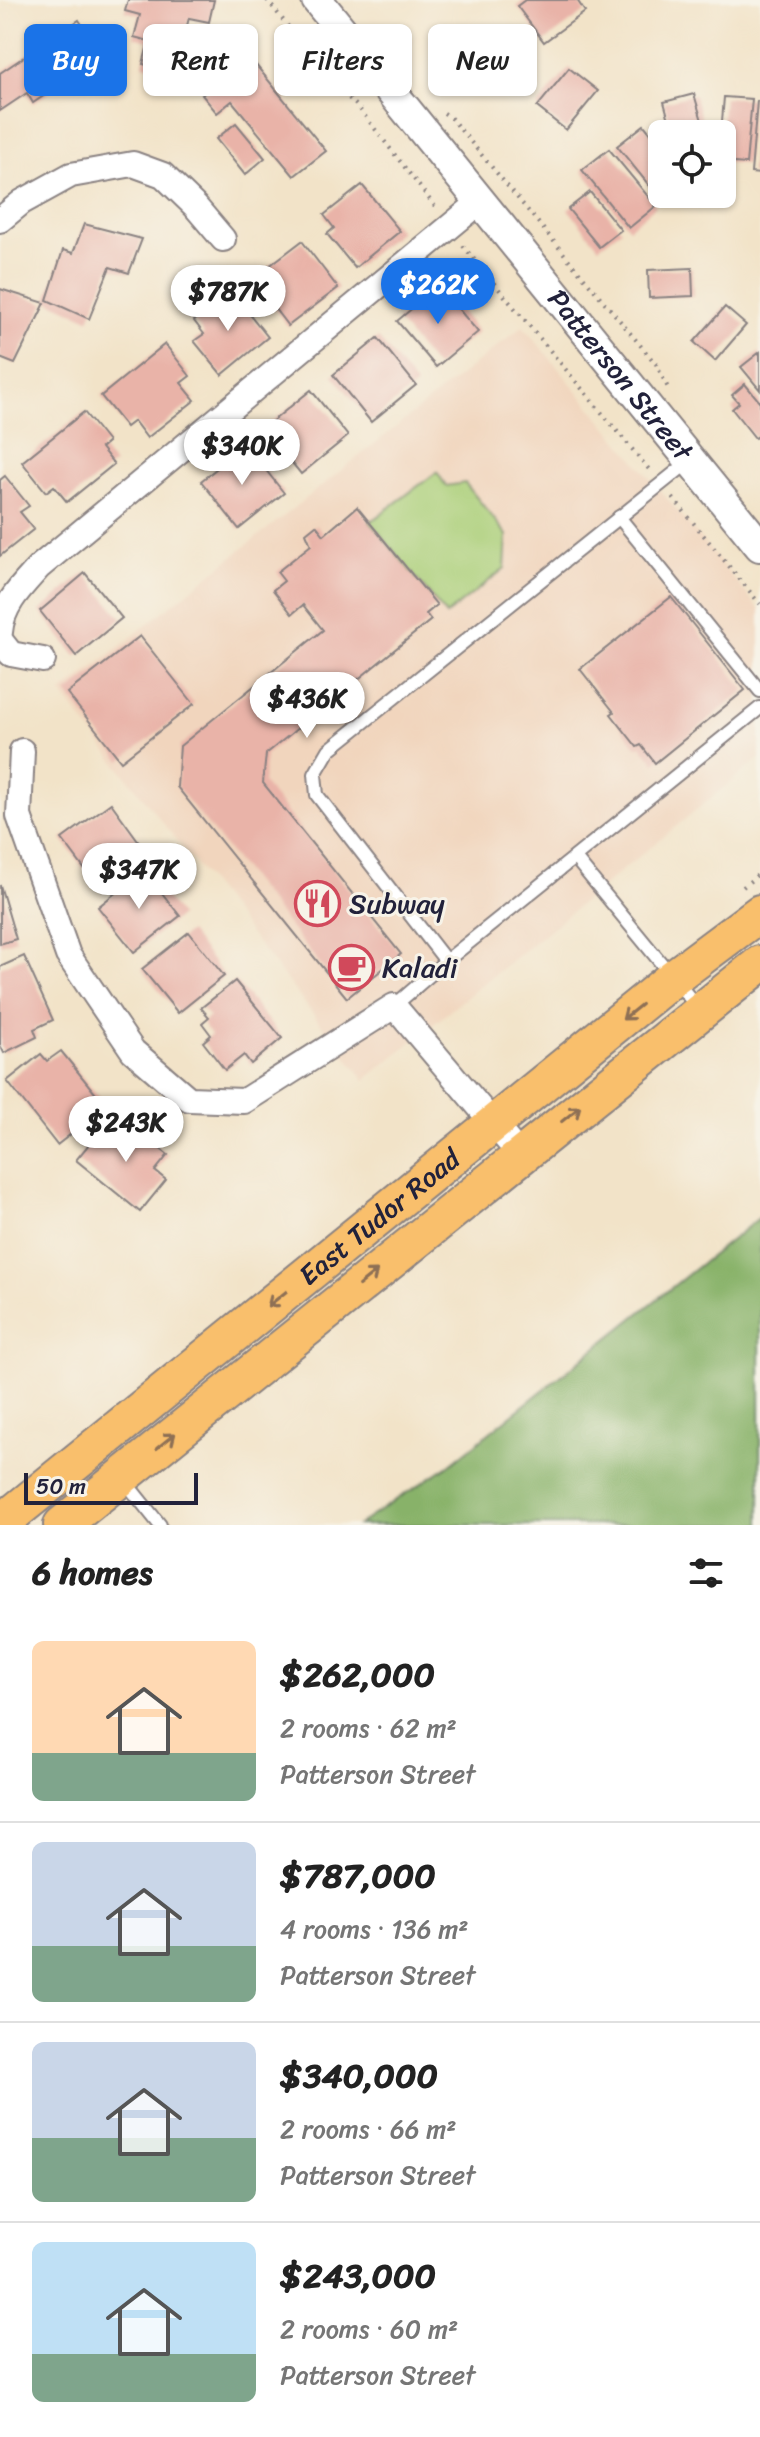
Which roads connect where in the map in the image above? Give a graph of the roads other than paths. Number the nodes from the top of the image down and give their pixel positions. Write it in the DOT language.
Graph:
graph roads {
  1 [pos="317,0"];
  2 [pos="481,201"];
  3 [pos="0,220"];
  4 [pos="223,239"];
  5 [pos="691,460"];
  6 [pos="619,517"];
  7 [pos="756,534"];
  8 [pos="0,632"];
  9 [pos="0,640"];
  10 [pos="43,660"];
  11 [pos="760,691"];
  12 [pos="760,708"];
  13 [pos="22,751"];
  14 [pos="575,858"];
  15 [pos="760,913"];
  16 [pos="446,961"];
  17 [pos="760,964"];
  18 [pos="673,978"];
  19 [pos="394,1006"];
  20 [pos="700,1010"];
  21 [pos="494,1123"];
  22 [pos="520,1155"];
  23 [pos="121,1477"];
  24 [pos="0,1524"];
  25 [pos="62,1525"];
  26 [pos="160,1525"];
  1 -- 2 [label="street, Patterson Street"];
  2 -- 5 [label="street, Patterson Street"];
  2 -- 8 [label="street"];
  3 -- 4 [label="street"];
  5 -- 6 [label="lane"];
  5 -- 7 [label="street, Patterson Street"];
  6 -- 11 [label="lane"];
  6 -- 16 [label="lane"];
  9 -- 10 [label="street"];
  12 -- 14 [label="lane"];
  13 -- 19 [label="street"];
  14 -- 16 [label="lane"];
  14 -- 18 [label="lane"];
  15 -- 18 [label="main road, East Tudor Road"];
  16 -- 19 [label="lane"];
  17 -- 20 [label="main road, East Tudor Road"];
  18 -- 20 [label="lane"];
  18 -- 21 [label="main road, East Tudor Road, one-way"];
  19 -- 21 [label="street"];
  22 -- 20 [label="main road, East Tudor Road, one-way"];
  21 -- 22 [label="street"];
  21 -- 24 [label="main road, East Tudor Road, one-way"];
  23 -- 22 [label="main road, East Tudor Road, one-way"];
  23 -- 25 [label="main road, East Tudor Road"];
  23 -- 26 [label="lane"];
}
